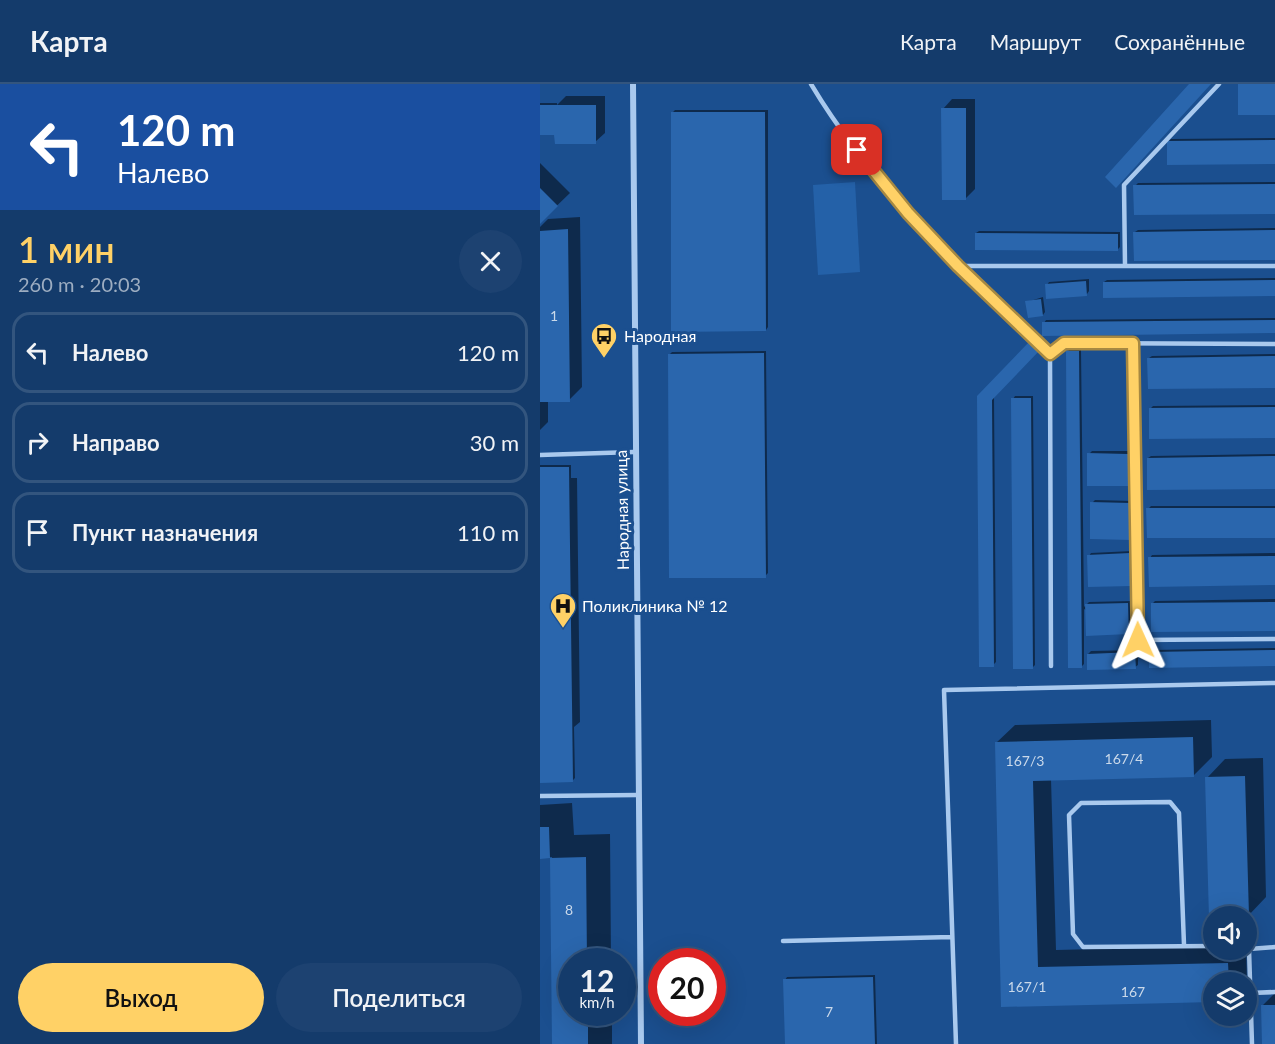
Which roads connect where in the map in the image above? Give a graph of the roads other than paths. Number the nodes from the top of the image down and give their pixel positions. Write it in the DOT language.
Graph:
graph roads {
  1 [pos="633,84"];
  2 [pos="811,84"];
  3 [pos="1220,84"];
  4 [pos="1125,265"];
  5 [pos="958,266"];
  6 [pos="1275,266"];
  7 [pos="1133,343"];
  8 [pos="1275,344"];
  9 [pos="1050,354"];
  10 [pos="634,452"];
  11 [pos="540,455"];
  12 [pos="1275,639"];
  13 [pos="1051,666"];
  14 [pos="1275,683"];
  15 [pos="638,795"];
  16 [pos="540,796"];
  17 [pos="952,937"];
  18 [pos="783,941"];
  19 [pos="1184,945"];
  20 [pos="1203,946"];
  21 [pos="1275,946"];
  22 [pos="1257,948"];
  23 [pos="1275,992"];
  24 [pos="1257,993"];
  25 [pos="1252,1026"];
  26 [pos="641,1044"];
  27 [pos="956,1044"];
  28 [pos="1252,1044"];
  1 -- 10 [label="street, Народная улица"];
  2 -- 5 [label="lane"];
  3 -- 4 [label="lane"];
  4 -- 5 [label="lane"];
  4 -- 6 [label="lane"];
  5 -- 9 [label="lane"];
  7 -- 8 [label="lane"];
  7 -- 9 [label="lane"];
  7 -- 12 [label="lane"];
  9 -- 13 [label="lane"];
  10 -- 11 [label="lane"];
  10 -- 15 [label="street, Народная улица"];
  14 -- 17 [label="lane"];
  15 -- 16 [label="lane"];
  15 -- 26 [label="street, Народная улица"];
  17 -- 18 [label="lane"];
  17 -- 27 [label="lane"];
  19 -- 19 [label="lane"];
  19 -- 20 [label="lane"];
  21 -- 22 [label="lane"];
  23 -- 24 [label="lane"];
  25 -- 28 [label="lane"];
}
